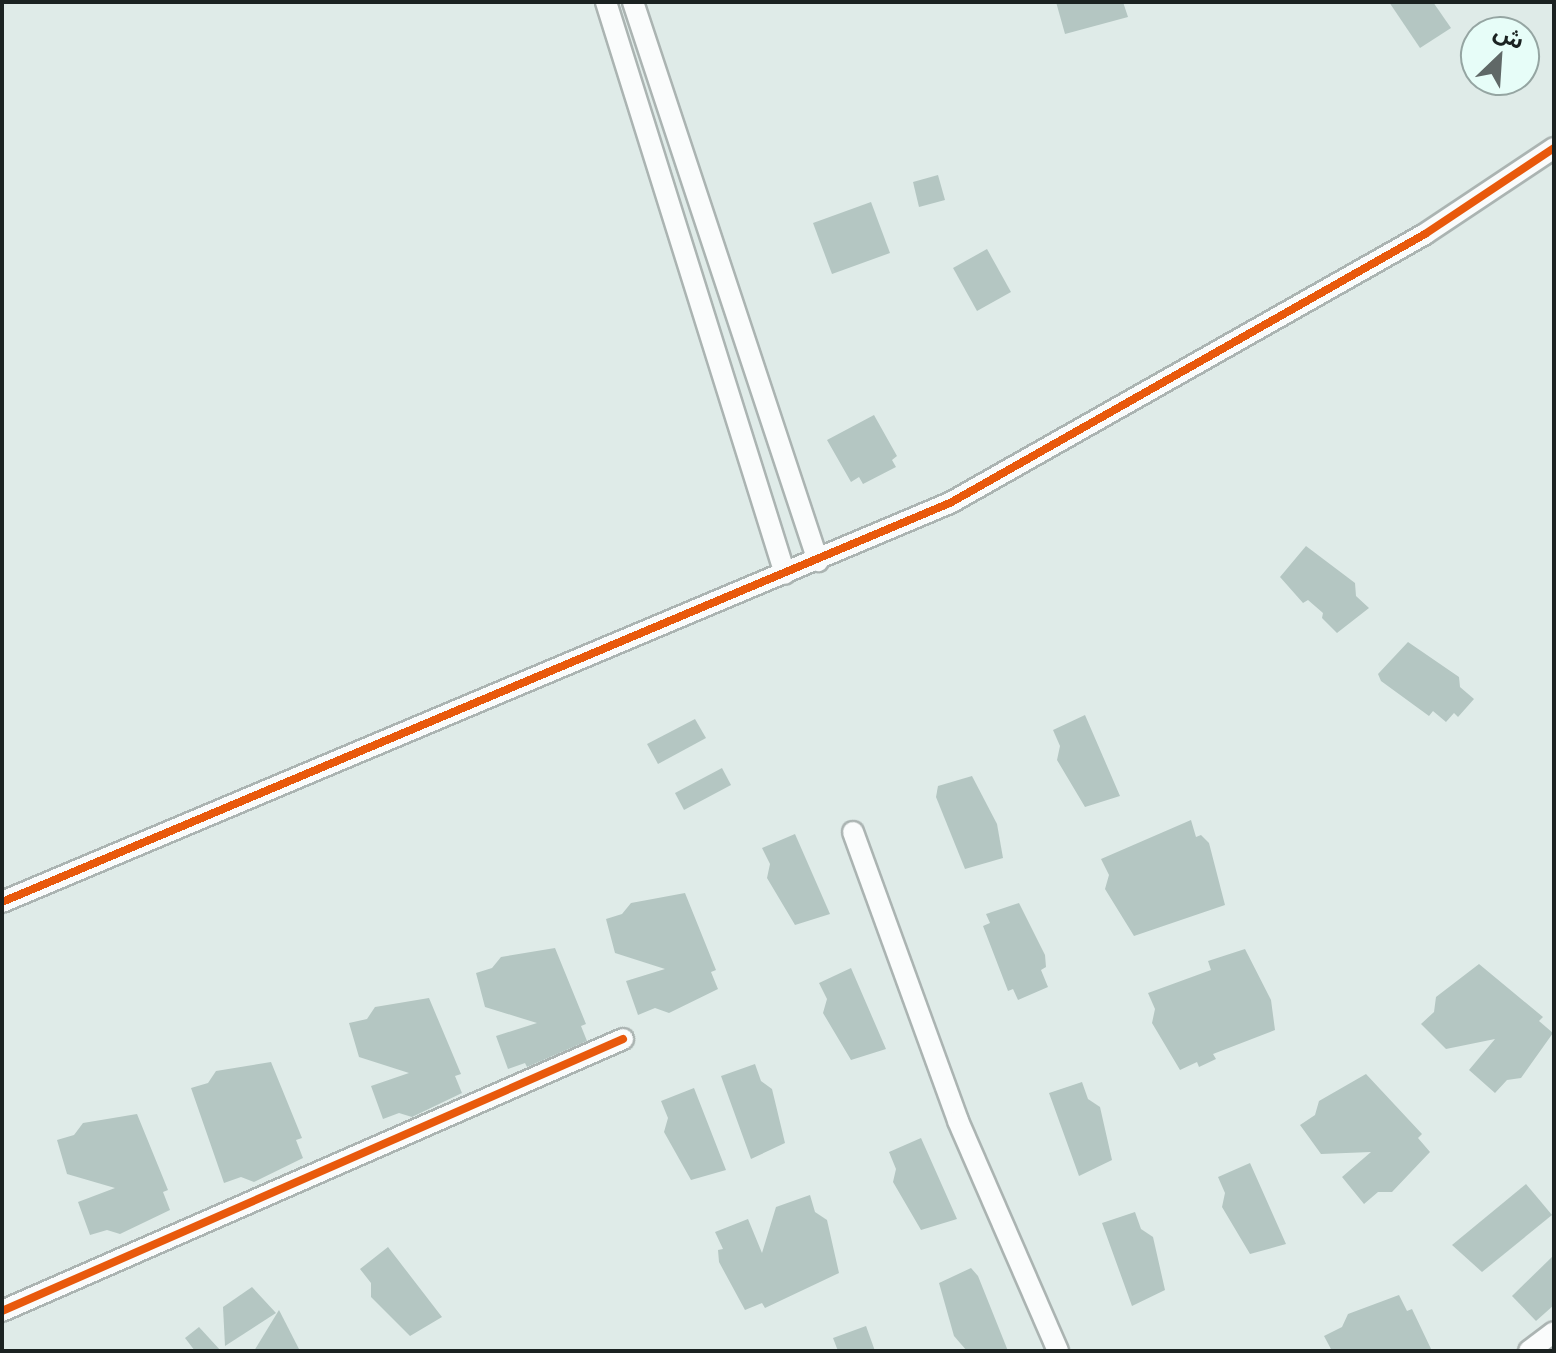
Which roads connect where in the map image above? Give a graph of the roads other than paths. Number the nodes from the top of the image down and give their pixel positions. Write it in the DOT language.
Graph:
graph roads {
  1 [pos="606,2"];
  2 [pos="633,2"];
  3 [pos="1554,148"];
  4 [pos="818,561"];
  5 [pos="785,574"];
  6 [pos="853,832"];
  7 [pos="2,902"];
  8 [pos="623,1039"];
  9 [pos="2,1311"];
  10 [pos="1554,1332"];
  11 [pos="1058,1351"];
  12 [pos="1529,1351"];
  1 -- 5 [label="street"];
  2 -- 4 [label="street"];
  3 -- 4 [label="street"];
  4 -- 5 [label="street"];
  5 -- 7 [label="street"];
  6 -- 11 [label="street"];
  8 -- 9 [label="street"];
  10 -- 12 [label="street"];
}
